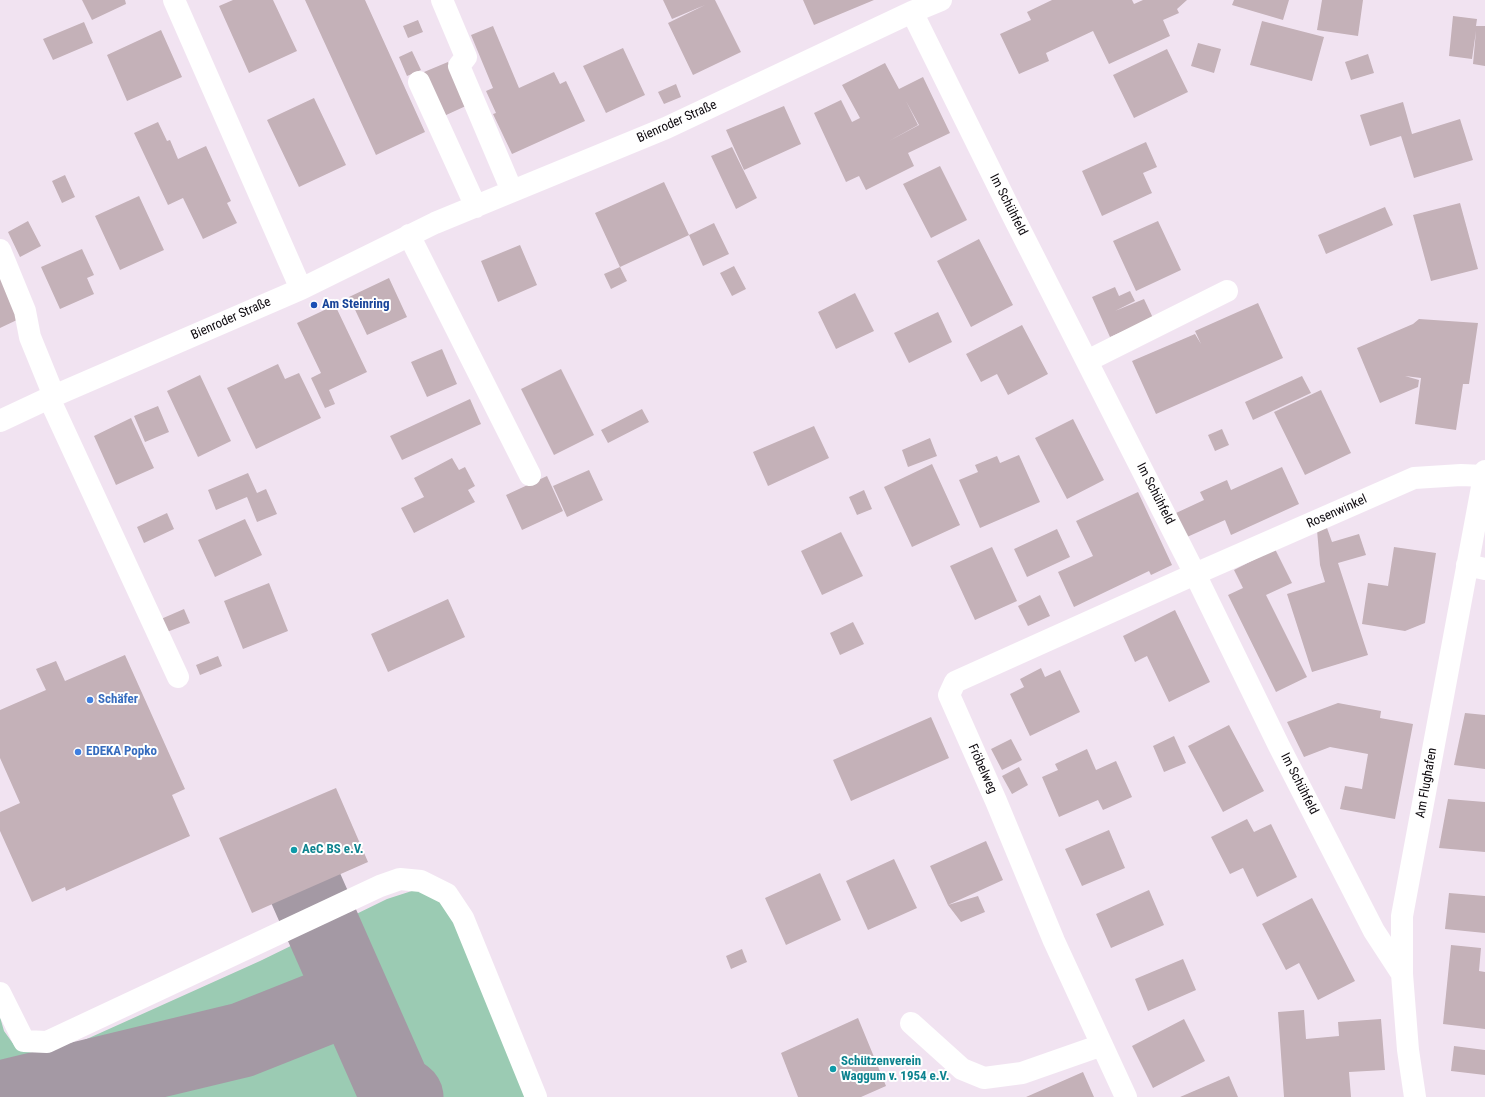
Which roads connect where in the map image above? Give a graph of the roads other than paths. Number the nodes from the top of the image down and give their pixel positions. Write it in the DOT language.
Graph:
graph roads {
  1 [pos="174,0"];
  2 [pos="442,0"];
  3 [pos="941,0"];
  4 [pos="912,12"];
  5 [pos="419,82"];
  6 [pos="512,191"];
  7 [pos="476,207"];
  8 [pos="409,235"];
  9 [pos="0,250"];
  10 [pos="301,289"];
  11 [pos="1227,291"];
  12 [pos="1087,361"];
  13 [pos="52,397"];
  14 [pos="0,421"];
  15 [pos="1484,474"];
  16 [pos="530,475"];
  17 [pos="1476,567"];
  18 [pos="1195,574"];
  19 [pos="178,677"];
  20 [pos="1402,974"];
  21 [pos="0,993"];
  22 [pos="911,1023"];
  23 [pos="1102,1045"];
  24 [pos="536,1097"];
  25 [pos="1126,1097"];
  26 [pos="1415,1097"];
  1 -- 10 [label="street"];
  2 -- 6 [label="street"];
  3 -- 4 [label="street, Bienroder Straße"];
  4 -- 6 [label="street, Bienroder Straße"];
  4 -- 12 [label="street, Im Schühfeld"];
  5 -- 7 [label="street"];
  6 -- 7 [label="street, Bienroder Straße"];
  7 -- 8 [label="street, Bienroder Straße"];
  8 -- 10 [label="street, Bienroder Straße"];
  8 -- 16 [label="street"];
  9 -- 13 [label="street"];
  10 -- 13 [label="street, Bienroder Straße"];
  11 -- 12 [label="street"];
  12 -- 18 [label="street, Im Schühfeld"];
  13 -- 14 [label="street, Bienroder Straße"];
  13 -- 19 [label="street"];
  15 -- 17 [label="street, Am Flughafen"];
  15 -- 18 [label="street, Rosenwinkel"];
  17 -- 20 [label="street, Am Flughafen"];
  18 -- 20 [label="street, Im Schühfeld"];
  18 -- 23 [label="street, Fröbelweg"];
  20 -- 26 [label="street, Am Flughafen"];
  21 -- 24 [label="street"];
  22 -- 23 [label="street"];
  23 -- 25 [label="street, Fröbelweg"];
}
